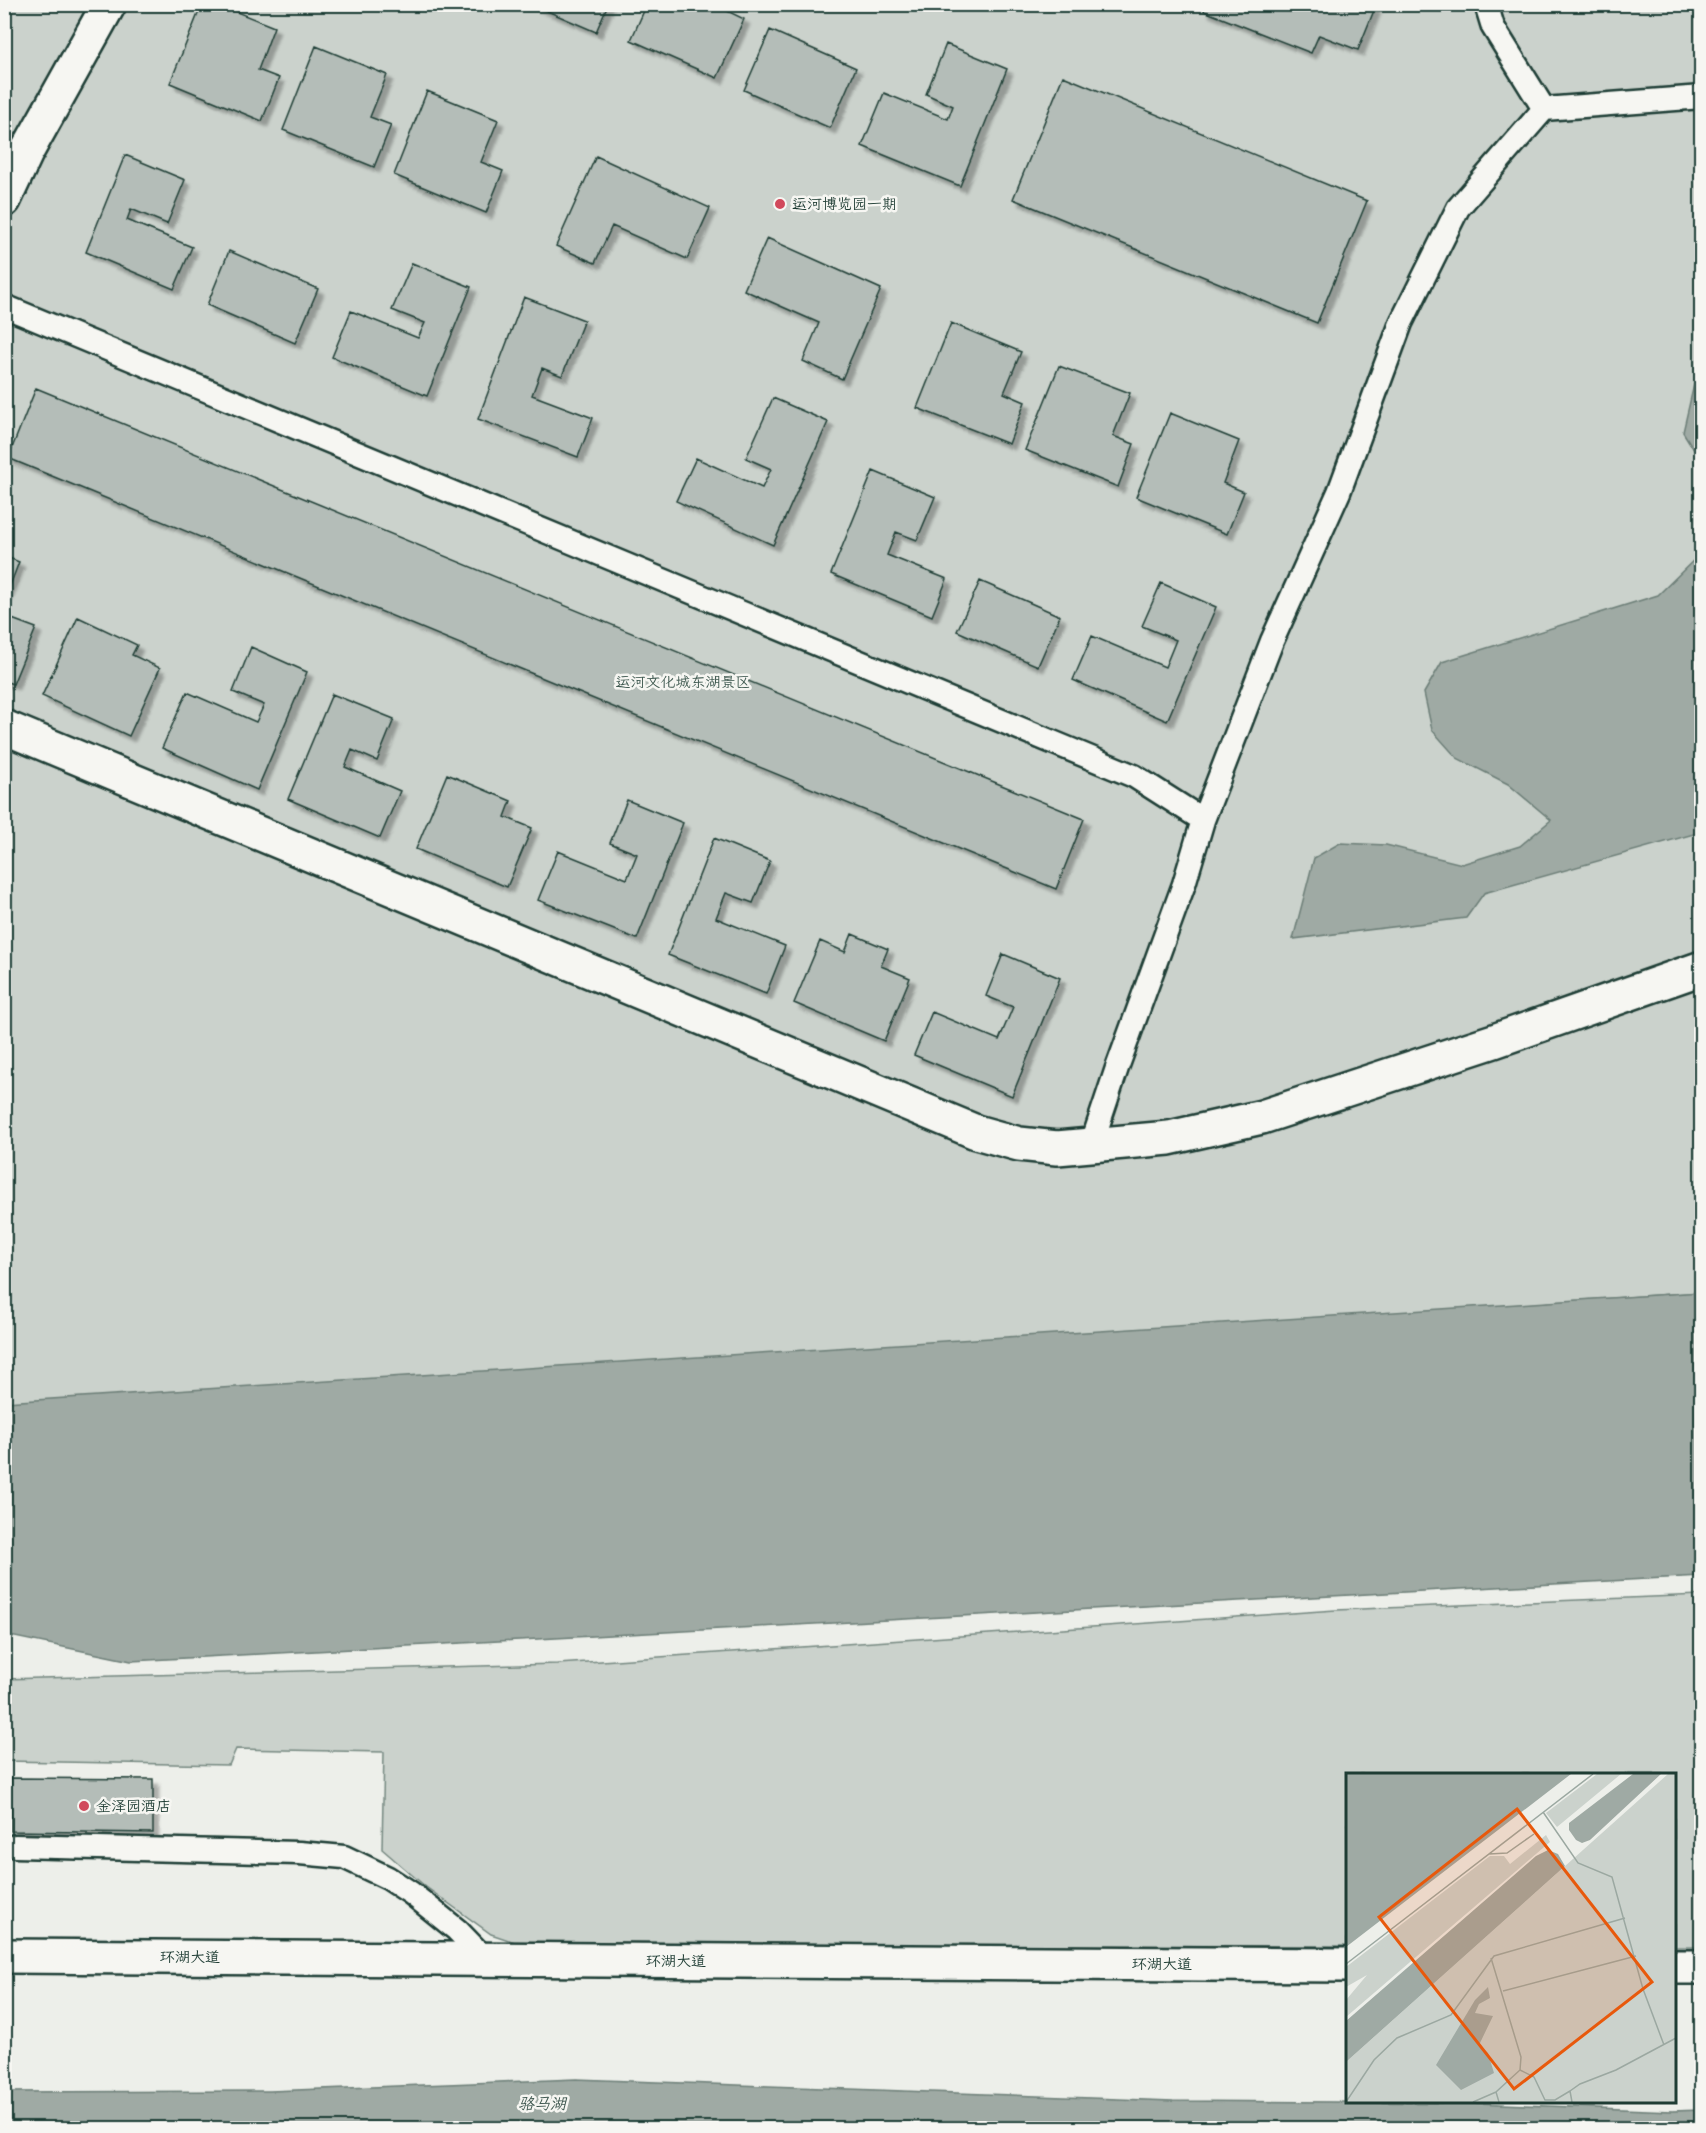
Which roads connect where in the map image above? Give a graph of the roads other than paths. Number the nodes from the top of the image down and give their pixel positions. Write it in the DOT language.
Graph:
graph roads {
  1 [pos="109,4"];
  2 [pos="1486,4"];
  3 [pos="1701,97"];
  4 [pos="1544,109"];
  5 [pos="4,200"];
  6 [pos="4,306"];
  7 [pos="4,727"];
  8 [pos="1203,820"];
  9 [pos="1701,968"];
  10 [pos="1091,1146"];
  11 [pos="15,1846"];
  12 [pos="4,1956"];
  13 [pos="485,1959"];
  14 [pos="1346,1965"];
  15 [pos="1676,1967"];
  16 [pos="1701,1967"];
  1 -- 5 [label="street"];
  2 -- 4 [label="lane"];
  3 -- 4 [label="lane"];
  4 -- 8 [label="lane"];
  6 -- 8 [label="lane"];
  7 -- 10 [label="street"];
  8 -- 10 [label="lane"];
  9 -- 10 [label="street"];
  11 -- 13 [label="lane"];
  12 -- 13 [label="street, 环湖大道"];
  13 -- 14 [label="street, 环湖大道"];
  15 -- 16 [label="street"];
}
